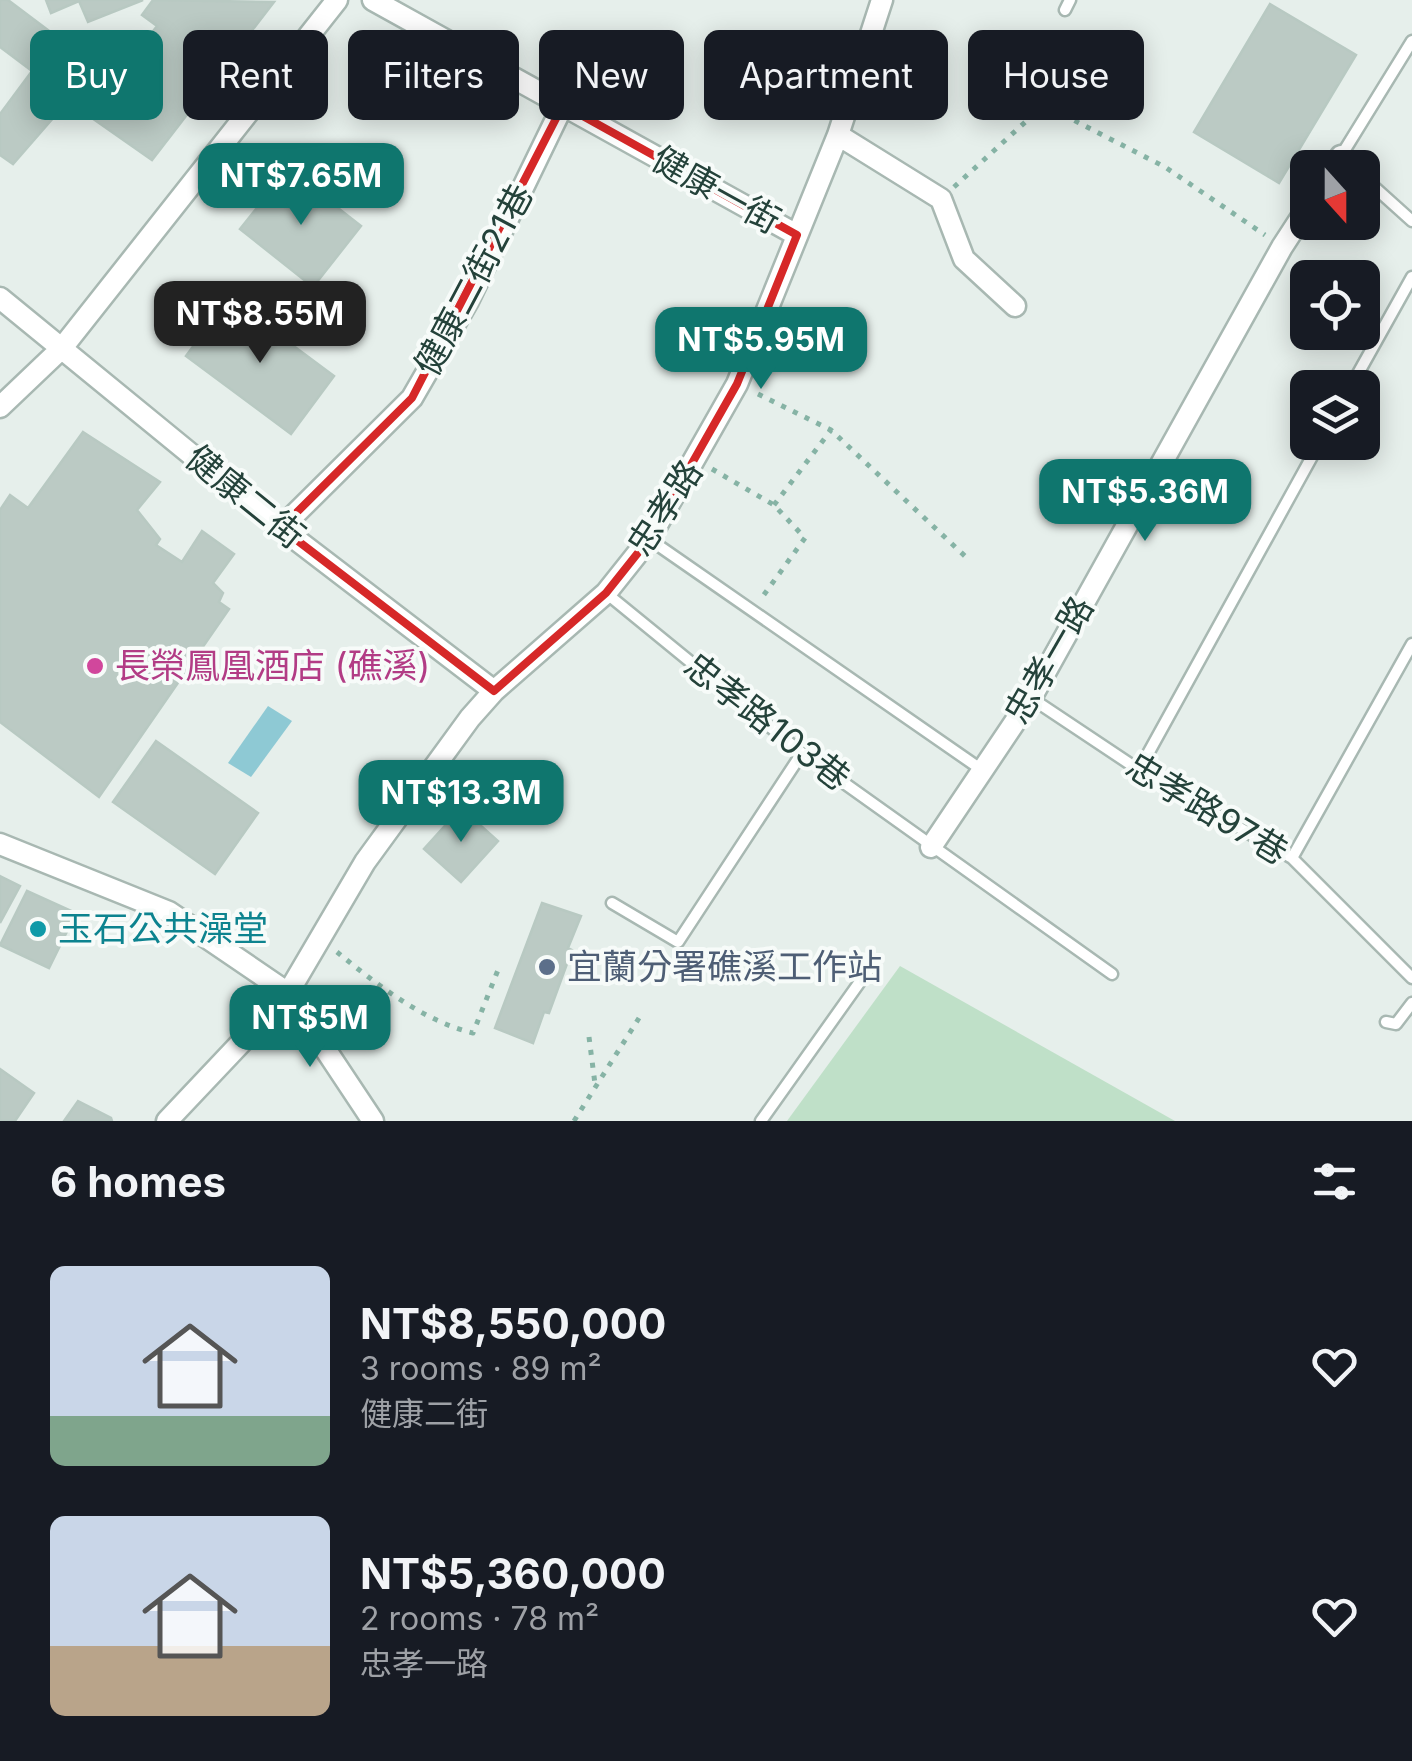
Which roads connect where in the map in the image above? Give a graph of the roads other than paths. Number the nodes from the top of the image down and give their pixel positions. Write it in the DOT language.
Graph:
graph roads {
  1 [pos="338,0"];
  2 [pos="373,0"];
  3 [pos="882,0"];
  4 [pos="1412,41"];
  5 [pos="539,92"];
  6 [pos="556,120"];
  7 [pos="590,120"];
  8 [pos="838,136"];
  9 [pos="1350,150"];
  10 [pos="1380,193"];
  11 [pos="1412,222"];
  12 [pos="798,235"];
  13 [pos="1290,235"];
  14 [pos="1412,277"];
  15 [pos="0,298"];
  16 [pos="1015,306"];
  17 [pos="62,348"];
  18 [pos="1360,370"];
  19 [pos="0,407"];
  20 [pos="1310,460"];
  21 [pos="281,528"];
  22 [pos="649,539"];
  23 [pos="606,593"];
  24 [pos="1412,644"];
  25 [pos="494,692"];
  26 [pos="1030,698"];
  27 [pos="802,753"];
  28 [pos="982,770"];
  29 [pos="1139,770"];
  30 [pos="0,844"];
  31 [pos="931,847"];
  32 [pos="1292,858"];
  33 [pos="612,903"];
  34 [pos="874,962"];
  35 [pos="1112,974"];
  36 [pos="1412,978"];
  37 [pos="288,992"];
  38 [pos="1412,1004"];
  39 [pos="1386,1022"];
  40 [pos="167,1121"];
  41 [pos="373,1121"];
  42 [pos="761,1121"];
  1 -- 17 [label="street"];
  2 -- 5 [label="street, 健康一街"];
  3 -- 8 [label="street, 忠孝路"];
  4 -- 9 [label="lane"];
  6 -- 21 [label="street, 健康二街21巷"];
  7 -- 12 [label="street, 健康一街"];
  8 -- 12 [label="street, 忠孝路"];
  8 -- 16 [label="street"];
  10 -- 11 [label="lane"];
  12 -- 22 [label="street, 忠孝路"];
  13 -- 26 [label="street, 忠孝一路"];
  14 -- 18 [label="lane"];
  15 -- 17 [label="street, 健康二街"];
  17 -- 19 [label="street"];
  17 -- 21 [label="street, 健康二街"];
  20 -- 29 [label="lane"];
  21 -- 25 [label="street, 健康二街"];
  22 -- 23 [label="street, 忠孝路"];
  22 -- 28 [label="lane"];
  23 -- 25 [label="street, 忠孝路"];
  23 -- 27 [label="lane, 忠孝路103巷"];
  24 -- 32 [label="lane"];
  25 -- 37 [label="street, 忠孝路"];
  26 -- 28 [label="street, 忠孝一路"];
  26 -- 29 [label="lane, 忠孝路97巷"];
  27 -- 31 [label="lane, 忠孝路103巷"];
  27 -- 33 [label="lane"];
  28 -- 31 [label="street, 忠孝一路"];
  29 -- 32 [label="lane, 忠孝路97巷"];
  30 -- 37 [label="street"];
  31 -- 35 [label="lane, 忠孝路103巷"];
  32 -- 36 [label="lane, 忠孝路97巷"];
  34 -- 42 [label="lane"];
  37 -- 40 [label="street, 忠孝路"];
  37 -- 41 [label="street"];
  38 -- 39 [label="lane"];
}
